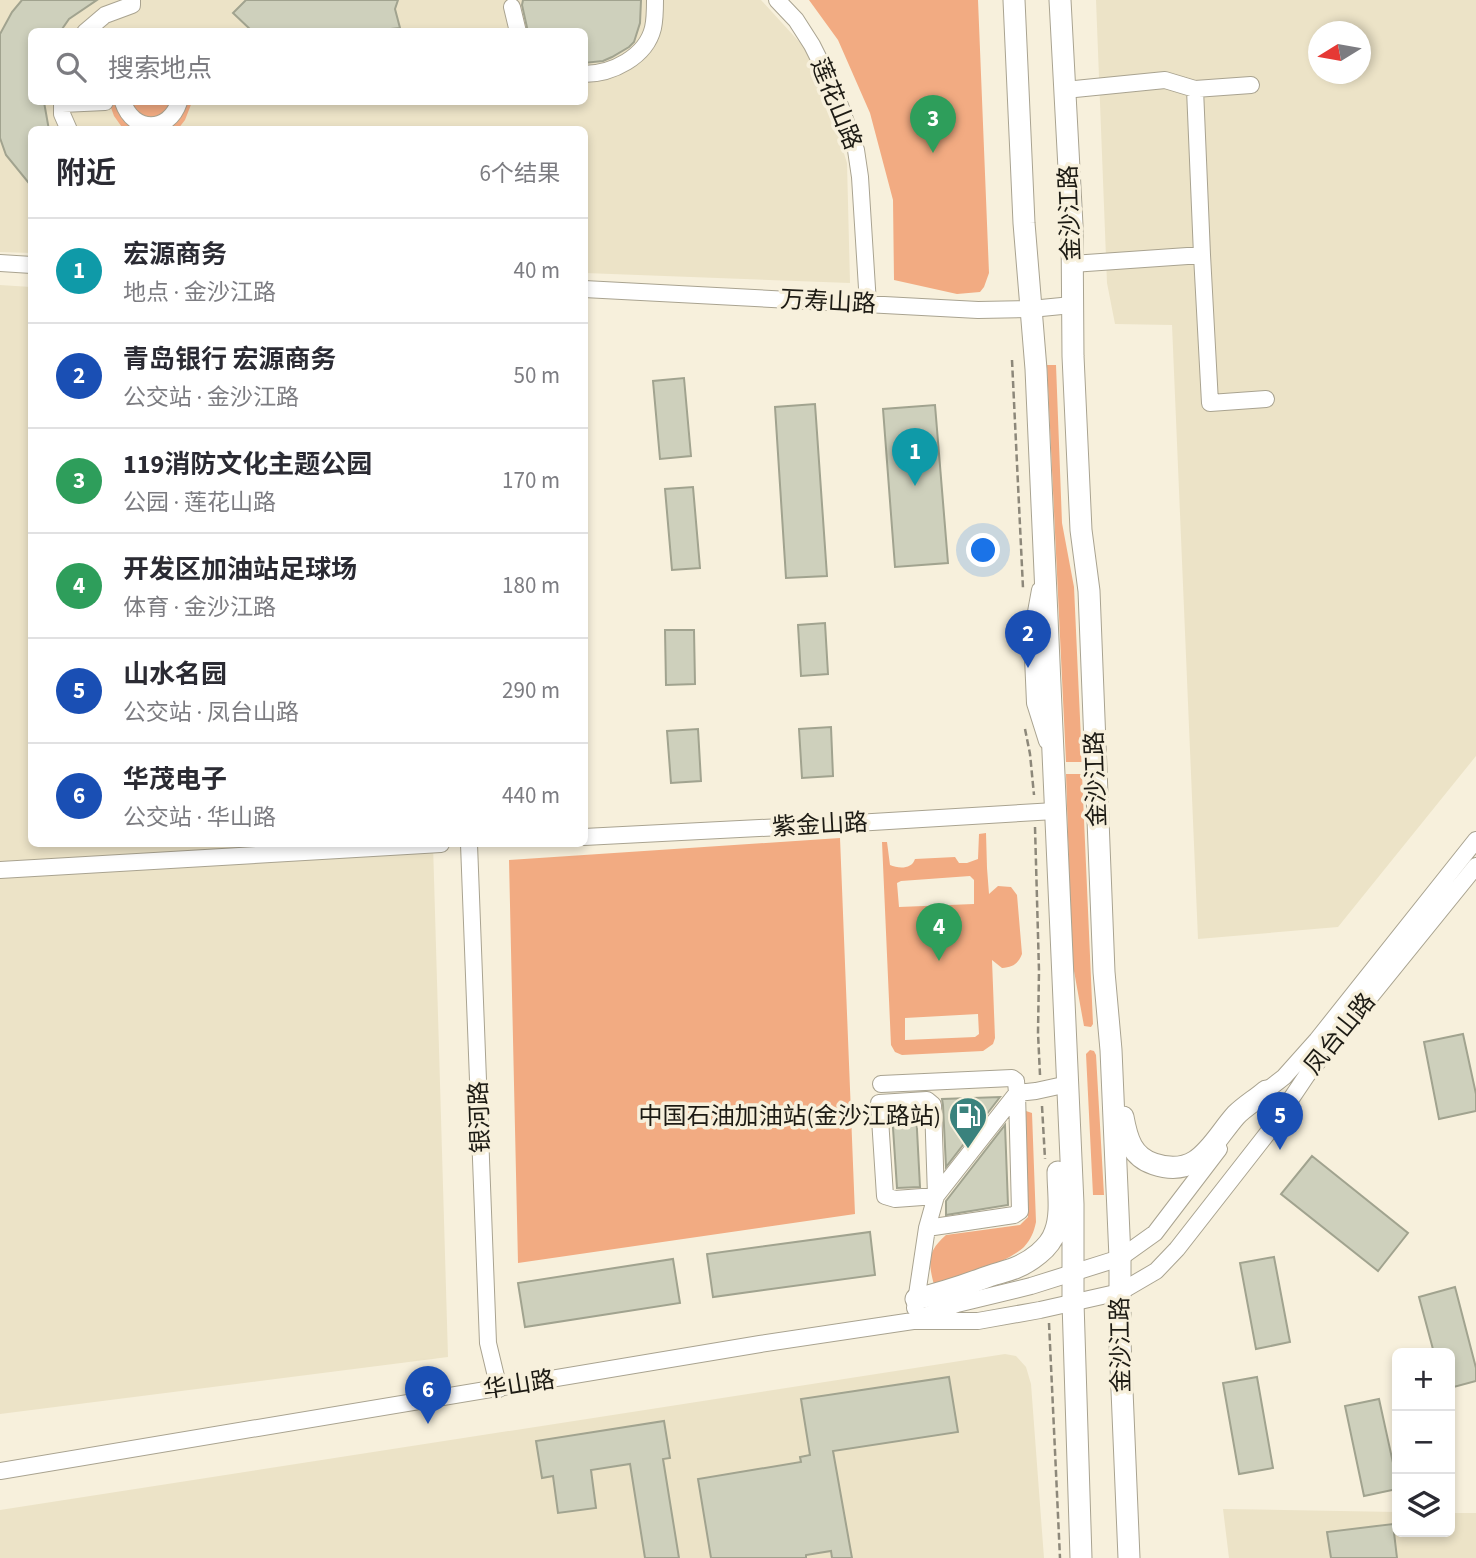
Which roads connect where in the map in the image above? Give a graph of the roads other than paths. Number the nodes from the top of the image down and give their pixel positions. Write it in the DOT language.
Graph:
graph roads {
  1 [pos="132,0"];
  2 [pos="655,0"];
  3 [pos="778,0"];
  4 [pos="1014,0"];
  5 [pos="1060,0"];
  6 [pos="512,6"];
  7 [pos="90,28"];
  8 [pos="517,28"];
  9 [pos="588,74"];
  10 [pos="1251,85"];
  11 [pos="1195,89"];
  12 [pos="1065,90"];
  13 [pos="62,105"];
  14 [pos="124,105"];
  15 [pos="177,114"];
  16 [pos="128,123"];
  17 [pos="67,126"];
  18 [pos="148,126"];
  19 [pos="155,126"];
  20 [pos="1202,255"];
  21 [pos="0,263"];
  22 [pos="1072,264"];
  23 [pos="28,265"];
  24 [pos="588,289"];
  25 [pos="868,304"];
  26 [pos="1072,304"];
  27 [pos="1031,309"];
  28 [pos="1266,399"];
  29 [pos="1045,812"];
  30 [pos="588,837"];
  31 [pos="1476,840"];
  32 [pos="165,847"];
  33 [pos="389,847"];
  34 [pos="469,847"];
  35 [pos="166,860"];
  36 [pos="1476,866"];
  37 [pos="0,870"];
  38 [pos="1111,1051"];
  39 [pos="881,1084"];
  40 [pos="1068,1084"];
  41 [pos="1266,1091"];
  42 [pos="1017,1093"];
  43 [pos="936,1196"];
  44 [pos="927,1228"];
  45 [pos="1120,1258"];
  46 [pos="1072,1273"];
  47 [pos="1120,1292"];
  48 [pos="916,1299"];
  49 [pos="1073,1302"];
  50 [pos="913,1321"];
  51 [pos="499,1389"];
  52 [pos="0,1471"];
  53 [pos="1081,1558"];
  54 [pos="1129,1558"];
  1 -- 7 [label="street"];
  2 -- 9 [label="street"];
  3 -- 25 [label="street, 莲花山路"];
  4 -- 27 [label="main road, 金沙江路"];
  5 -- 12 [label="main road, 金沙江路"];
  6 -- 8 [label="street"];
  10 -- 11 [label="street"];
  11 -- 12 [label="street"];
  11 -- 20 [label="street"];
  12 -- 22 [label="main road, 金沙江路"];
  13 -- 17 [label="street"];
  14 -- 16 [label="street"];
  15 -- 19 [label="street"];
  16 -- 18 [label="street"];
  20 -- 22 [label="street"];
  20 -- 28 [label="street"];
  21 -- 23 [label="street"];
  22 -- 26 [label="main road, 金沙江路"];
  24 -- 25 [label="street, 万寿山路"];
  25 -- 27 [label="street, 万寿山路"];
  26 -- 27 [label="street, 万寿山路"];
  26 -- 38 [label="main road, 金沙江路"];
  27 -- 29 [label="main road, 金沙江路"];
  29 -- 30 [label="street, 紫金山路"];
  29 -- 40 [label="main road, 金沙江路"];
  31 -- 41 [label="street, 凤台山路"];
  32 -- 35 [label="street"];
  33 -- 35 [label="street"];
  34 -- 51 [label="street, 银河路"];
  35 -- 37 [label="street"];
  36 -- 47 [label="street, 凤台山路"];
  38 -- 41 [label="main road"];
  38 -- 45 [label="main road, 金沙江路"];
  39 -- 42 [label="street"];
  40 -- 42 [label="street"];
  40 -- 46 [label="main road, 金沙江路"];
  40 -- 48 [label="main road"];
  41 -- 45 [label="street, 凤台山路"];
  42 -- 43 [label="street"];
  42 -- 44 [label="street"];
  43 -- 43 [label="street"];
  43 -- 44 [label="street"];
  44 -- 48 [label="street"];
  45 -- 46 [label="street, 凤台山路"];
  45 -- 47 [label="main road, 金沙江路"];
  46 -- 49 [label="main road, 金沙江路"];
  46 -- 50 [label="street, 凤台山路"];
  47 -- 49 [label="street, 凤台山路"];
  47 -- 54 [label="main road, 金沙江路"];
  48 -- 50 [label="street"];
  49 -- 50 [label="street, 凤台山路"];
  49 -- 53 [label="main road, 金沙江路"];
  50 -- 51 [label="street, 华山路"];
  51 -- 52 [label="street, 华山路"];
}
